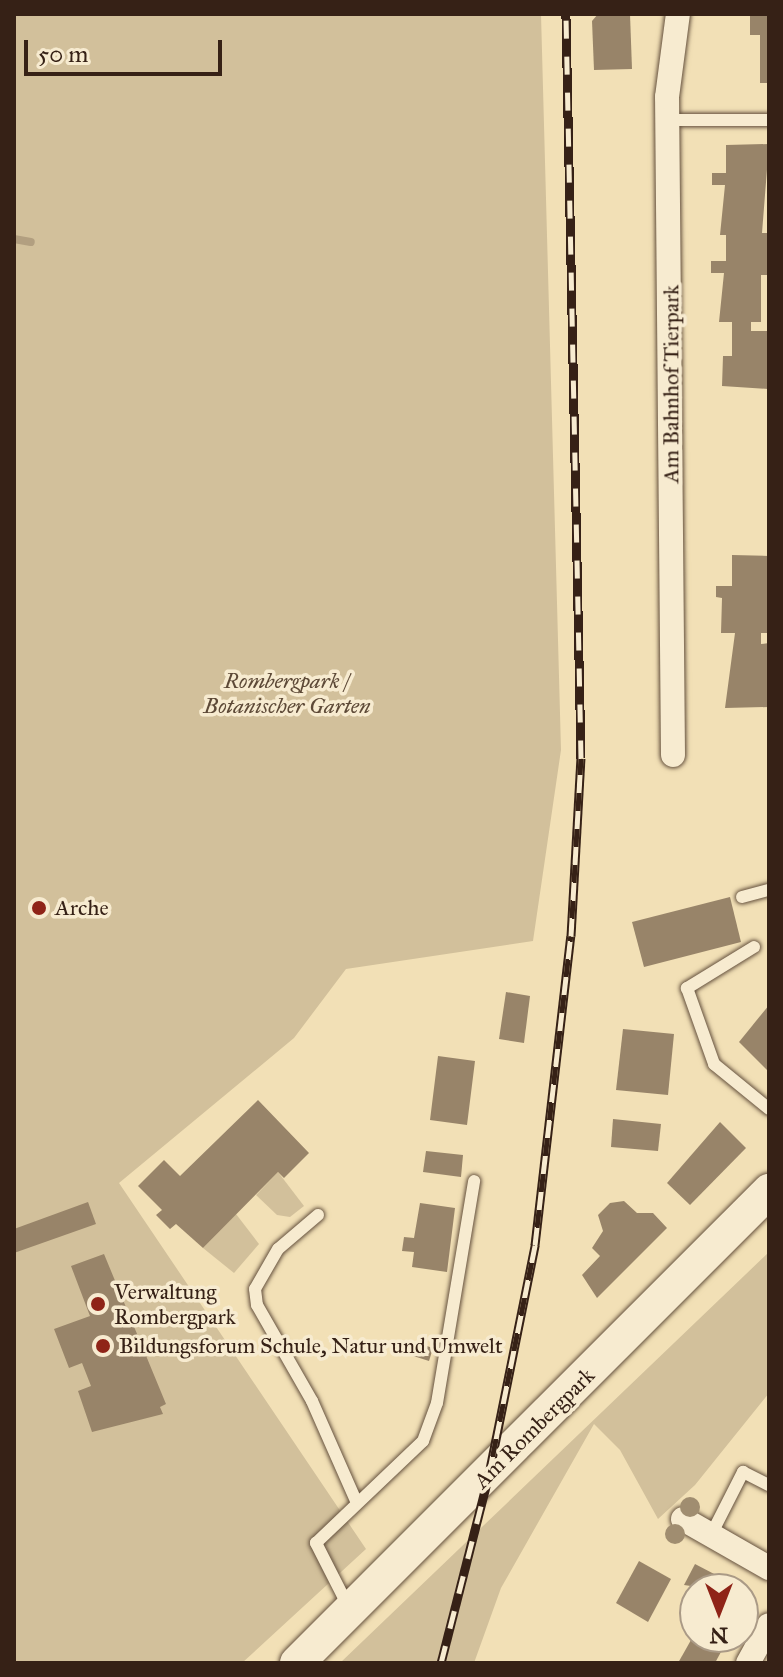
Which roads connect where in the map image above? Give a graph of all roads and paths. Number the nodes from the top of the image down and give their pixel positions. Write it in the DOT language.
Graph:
graph roads {
  1 [pos="678,14"];
  2 [pos="667,120"];
  3 [pos="769,120"];
  4 [pos="673,755"];
  5 [pos="769,890"];
  6 [pos="742,897"];
  7 [pos="754,947"];
  8 [pos="767,1104"];
  9 [pos="474,1181"];
  10 [pos="769,1191"];
  11 [pos="318,1215"];
  12 [pos="769,1485"];
  13 [pos="357,1503"];
  14 [pos="683,1519"];
  15 [pos="711,1535"];
  16 [pos="769,1568"];
  17 [pos="350,1610"];
  18 [pos="769,1625"];
  19 [pos="297,1663"];
  20 [pos="748,1663"];
  1 -- 2 [label="street, Am Bahnhof Tierpark"];
  2 -- 3 [label="lane"];
  2 -- 4 [label="street, Am Bahnhof Tierpark"];
  5 -- 6 [label="lane"];
  7 -- 8 [label="lane"];
  9 -- 13 [label="lane"];
  10 -- 17 [label="main road, Am Rombergpark"];
  11 -- 13 [label="lane"];
  12 -- 15 [label="lane"];
  13 -- 17 [label="lane"];
  14 -- 15 [label="street"];
  15 -- 16 [label="street"];
  17 -- 19 [label="main road, Am Rombergpark"];
  18 -- 20 [label="street"];
}
